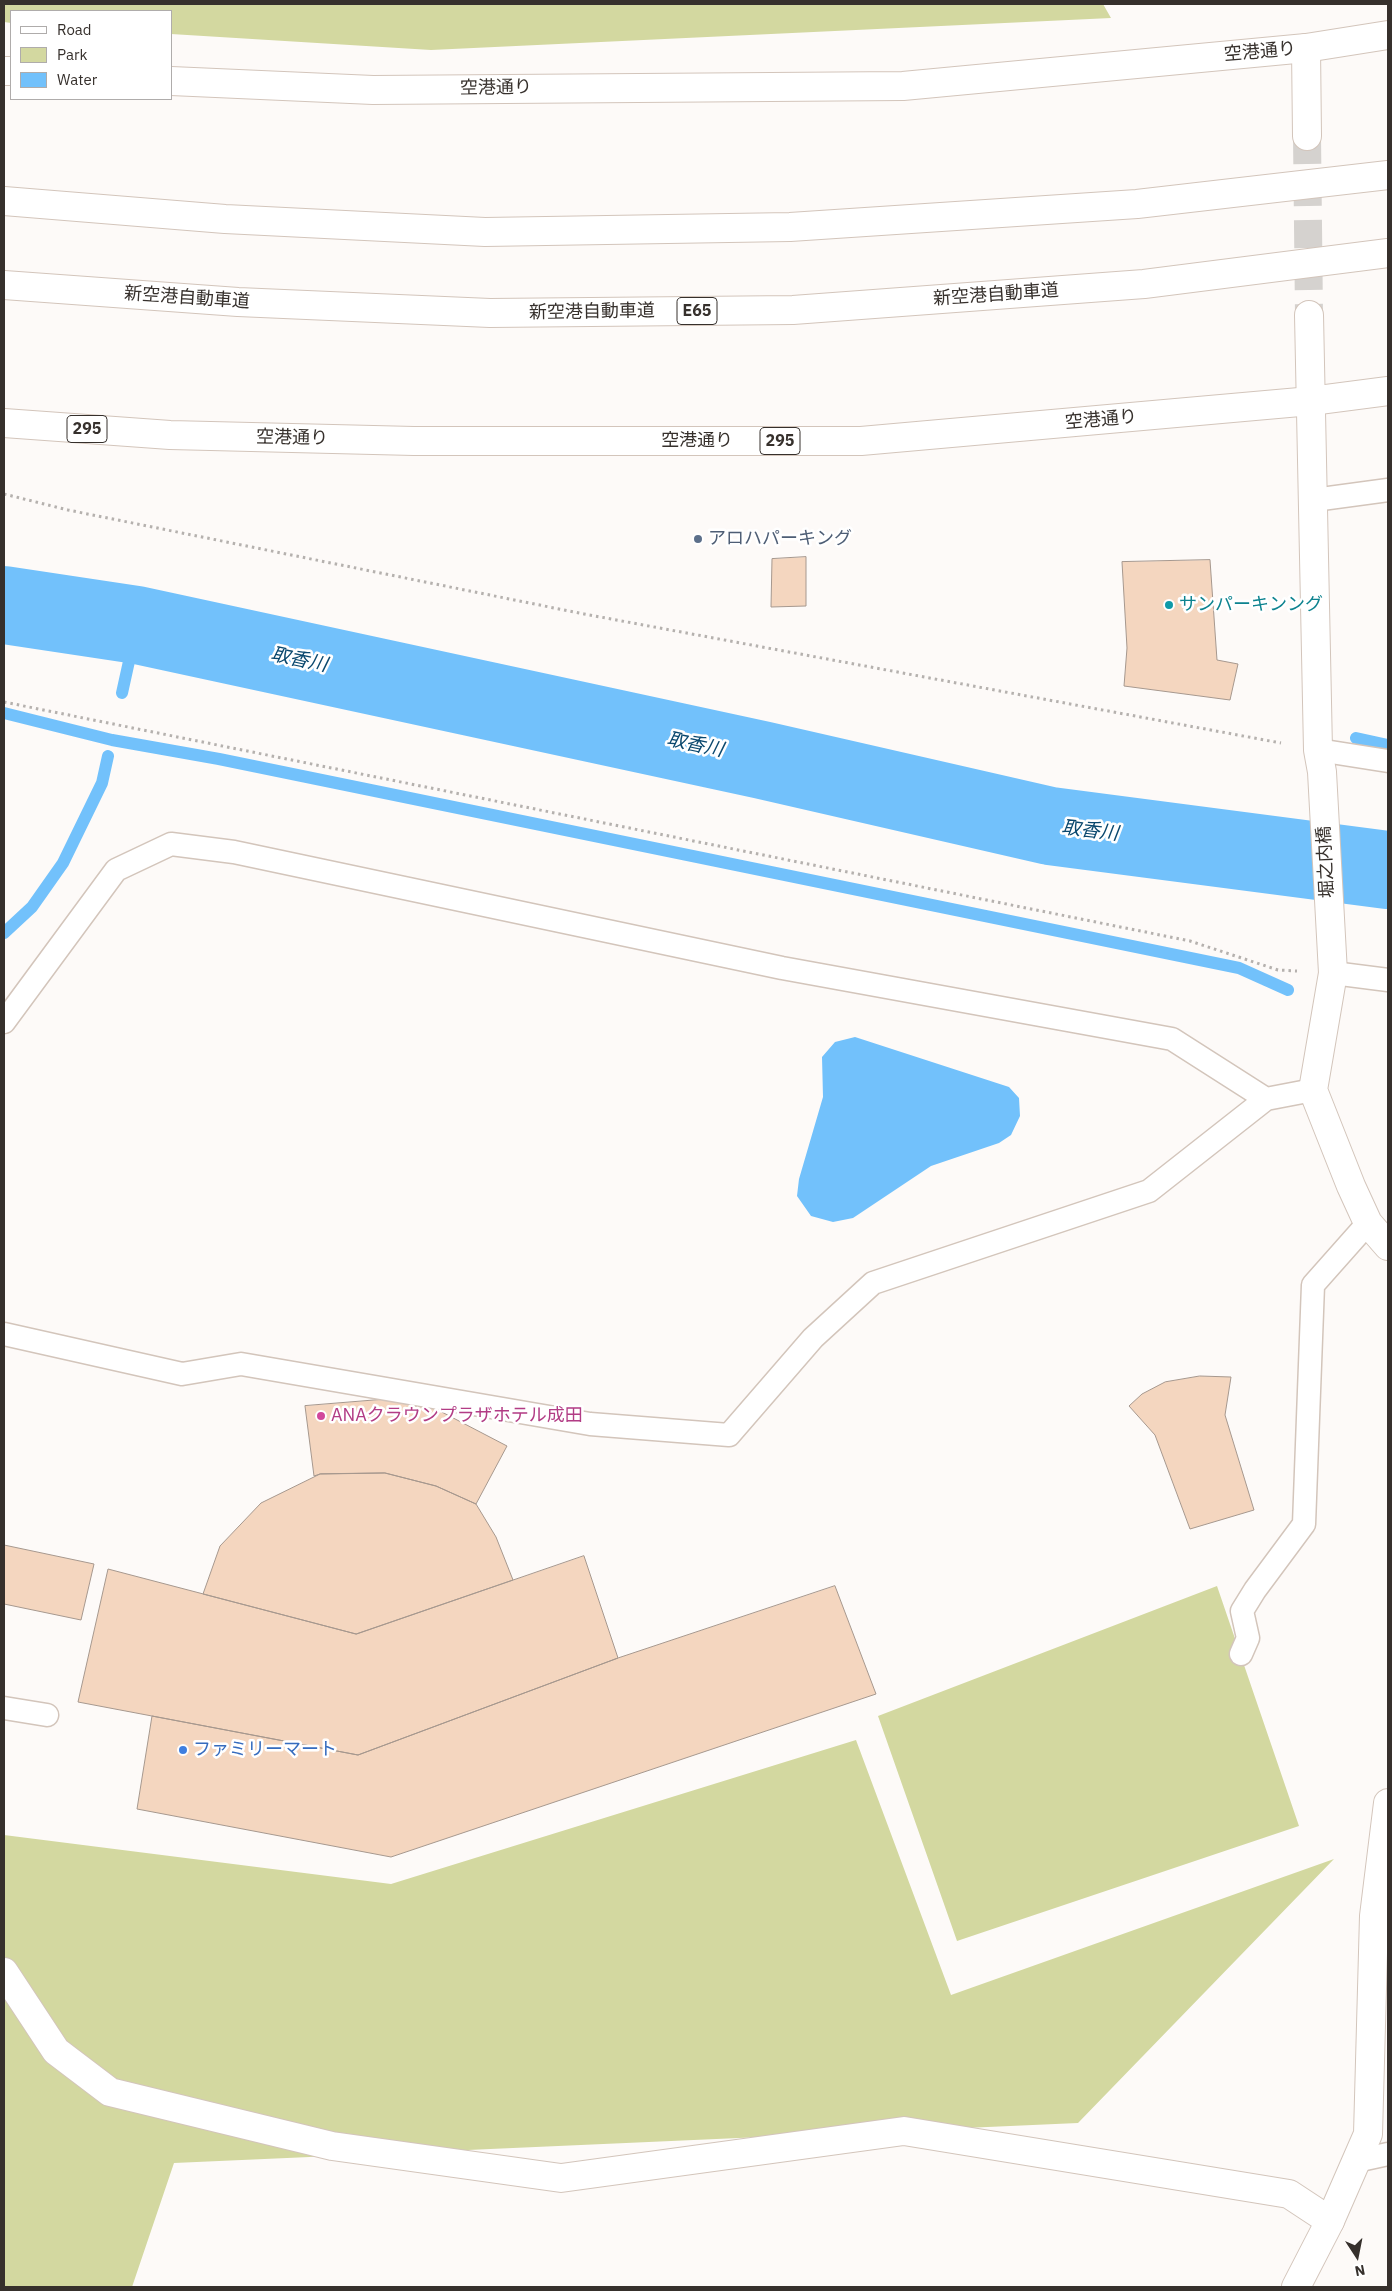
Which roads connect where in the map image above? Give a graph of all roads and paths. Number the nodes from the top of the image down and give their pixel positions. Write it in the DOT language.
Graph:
graph roads {
  1 [pos="1388,34"];
  2 [pos="1306,48"];
  3 [pos="172,82"];
  4 [pos="1307,136"];
  5 [pos="1388,175"];
  6 [pos="4,201"];
  7 [pos="1388,253"];
  8 [pos="4,285"];
  9 [pos="1309,315"];
  10 [pos="1388,392"];
  11 [pos="1311,401"];
  12 [pos="4,424"];
  13 [pos="1388,490"];
  14 [pos="4,494"];
  15 [pos="1314,500"];
  16 [pos="4,702"];
  17 [pos="1320,761"];
  18 [pos="1388,761"];
  19 [pos="1332,962"];
  20 [pos="1388,980"];
  21 [pos="4,1022"];
  22 [pos="1313,1090"];
  23 [pos="1266,1099"];
  24 [pos="1368,1224"];
  25 [pos="1388,1246"];
  26 [pos="4,1334"];
  27 [pos="1241,1654"];
  28 [pos="4,1708"];
  29 [pos="47,1716"];
  30 [pos="1388,1803"];
  31 [pos="4,1972"];
  32 [pos="1388,2154"];
  33 [pos="1356,2161"];
  34 [pos="1330,2221"];
  35 [pos="1296,2287"];
  1 -- 2 [label="main road, 空港通り"];
  2 -- 3 [label="main road, 空港通り"];
  2 -- 4 [label="main road"];
  5 -- 6 [label="main road"];
  7 -- 8 [label="main road, 新空港自動車道 / E65"];
  9 -- 11 [label="main road, 堀之内橋"];
  10 -- 11 [label="main road, 空港通り / 295"];
  11 -- 12 [label="main road, 空港通り / 295"];
  11 -- 15 [label="main road, 堀之内橋"];
  13 -- 15 [label="lane"];
  14 -- 17 [label="path"];
  15 -- 17 [label="main road, 堀之内橋"];
  16 -- 19 [label="path"];
  17 -- 18 [label="lane"];
  17 -- 19 [label="main road, 堀之内橋"];
  19 -- 20 [label="lane"];
  19 -- 22 [label="main road, 堀之内橋"];
  21 -- 23 [label="lane"];
  22 -- 23 [label="lane"];
  22 -- 24 [label="main road"];
  23 -- 26 [label="lane"];
  24 -- 25 [label="main road"];
  24 -- 27 [label="lane"];
  28 -- 29 [label="lane"];
  30 -- 33 [label="main road"];
  31 -- 34 [label="main road"];
  32 -- 33 [label="lane"];
  33 -- 34 [label="main road"];
  34 -- 35 [label="main road"];
}
